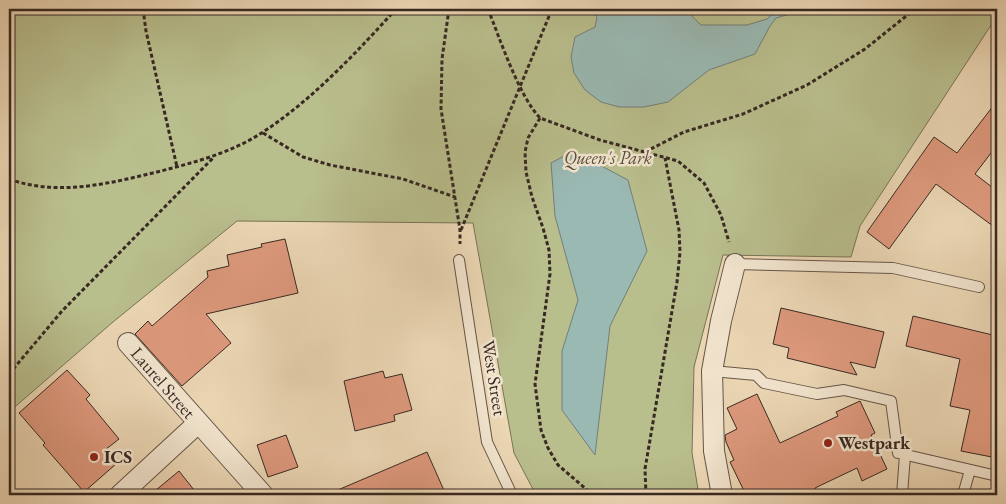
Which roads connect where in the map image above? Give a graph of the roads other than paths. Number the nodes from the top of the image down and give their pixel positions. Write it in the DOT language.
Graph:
graph roads {
  1 [pos="459,260"];
  2 [pos="735,264"];
  3 [pos="979,287"];
  4 [pos="128,343"];
  5 [pos="712,371"];
  6 [pos="198,423"];
  7 [pos="905,455"];
  8 [pos="970,470"];
  9 [pos="997,476"];
  10 [pos="120,495"];
  11 [pos="263,495"];
  12 [pos="512,495"];
  13 [pos="722,495"];
  14 [pos="902,495"];
  15 [pos="963,495"];
  1 -- 12 [label="lane, West Street"];
  2 -- 3 [label="lane"];
  2 -- 5 [label="street"];
  4 -- 6 [label="street, Laurel Street"];
  5 -- 7 [label="lane"];
  5 -- 13 [label="street"];
  6 -- 10 [label="street, Laurel Street"];
  6 -- 11 [label="street, Laurel Street"];
  7 -- 8 [label="lane"];
  7 -- 14 [label="lane"];
  8 -- 9 [label="lane"];
  8 -- 15 [label="lane"];
}
